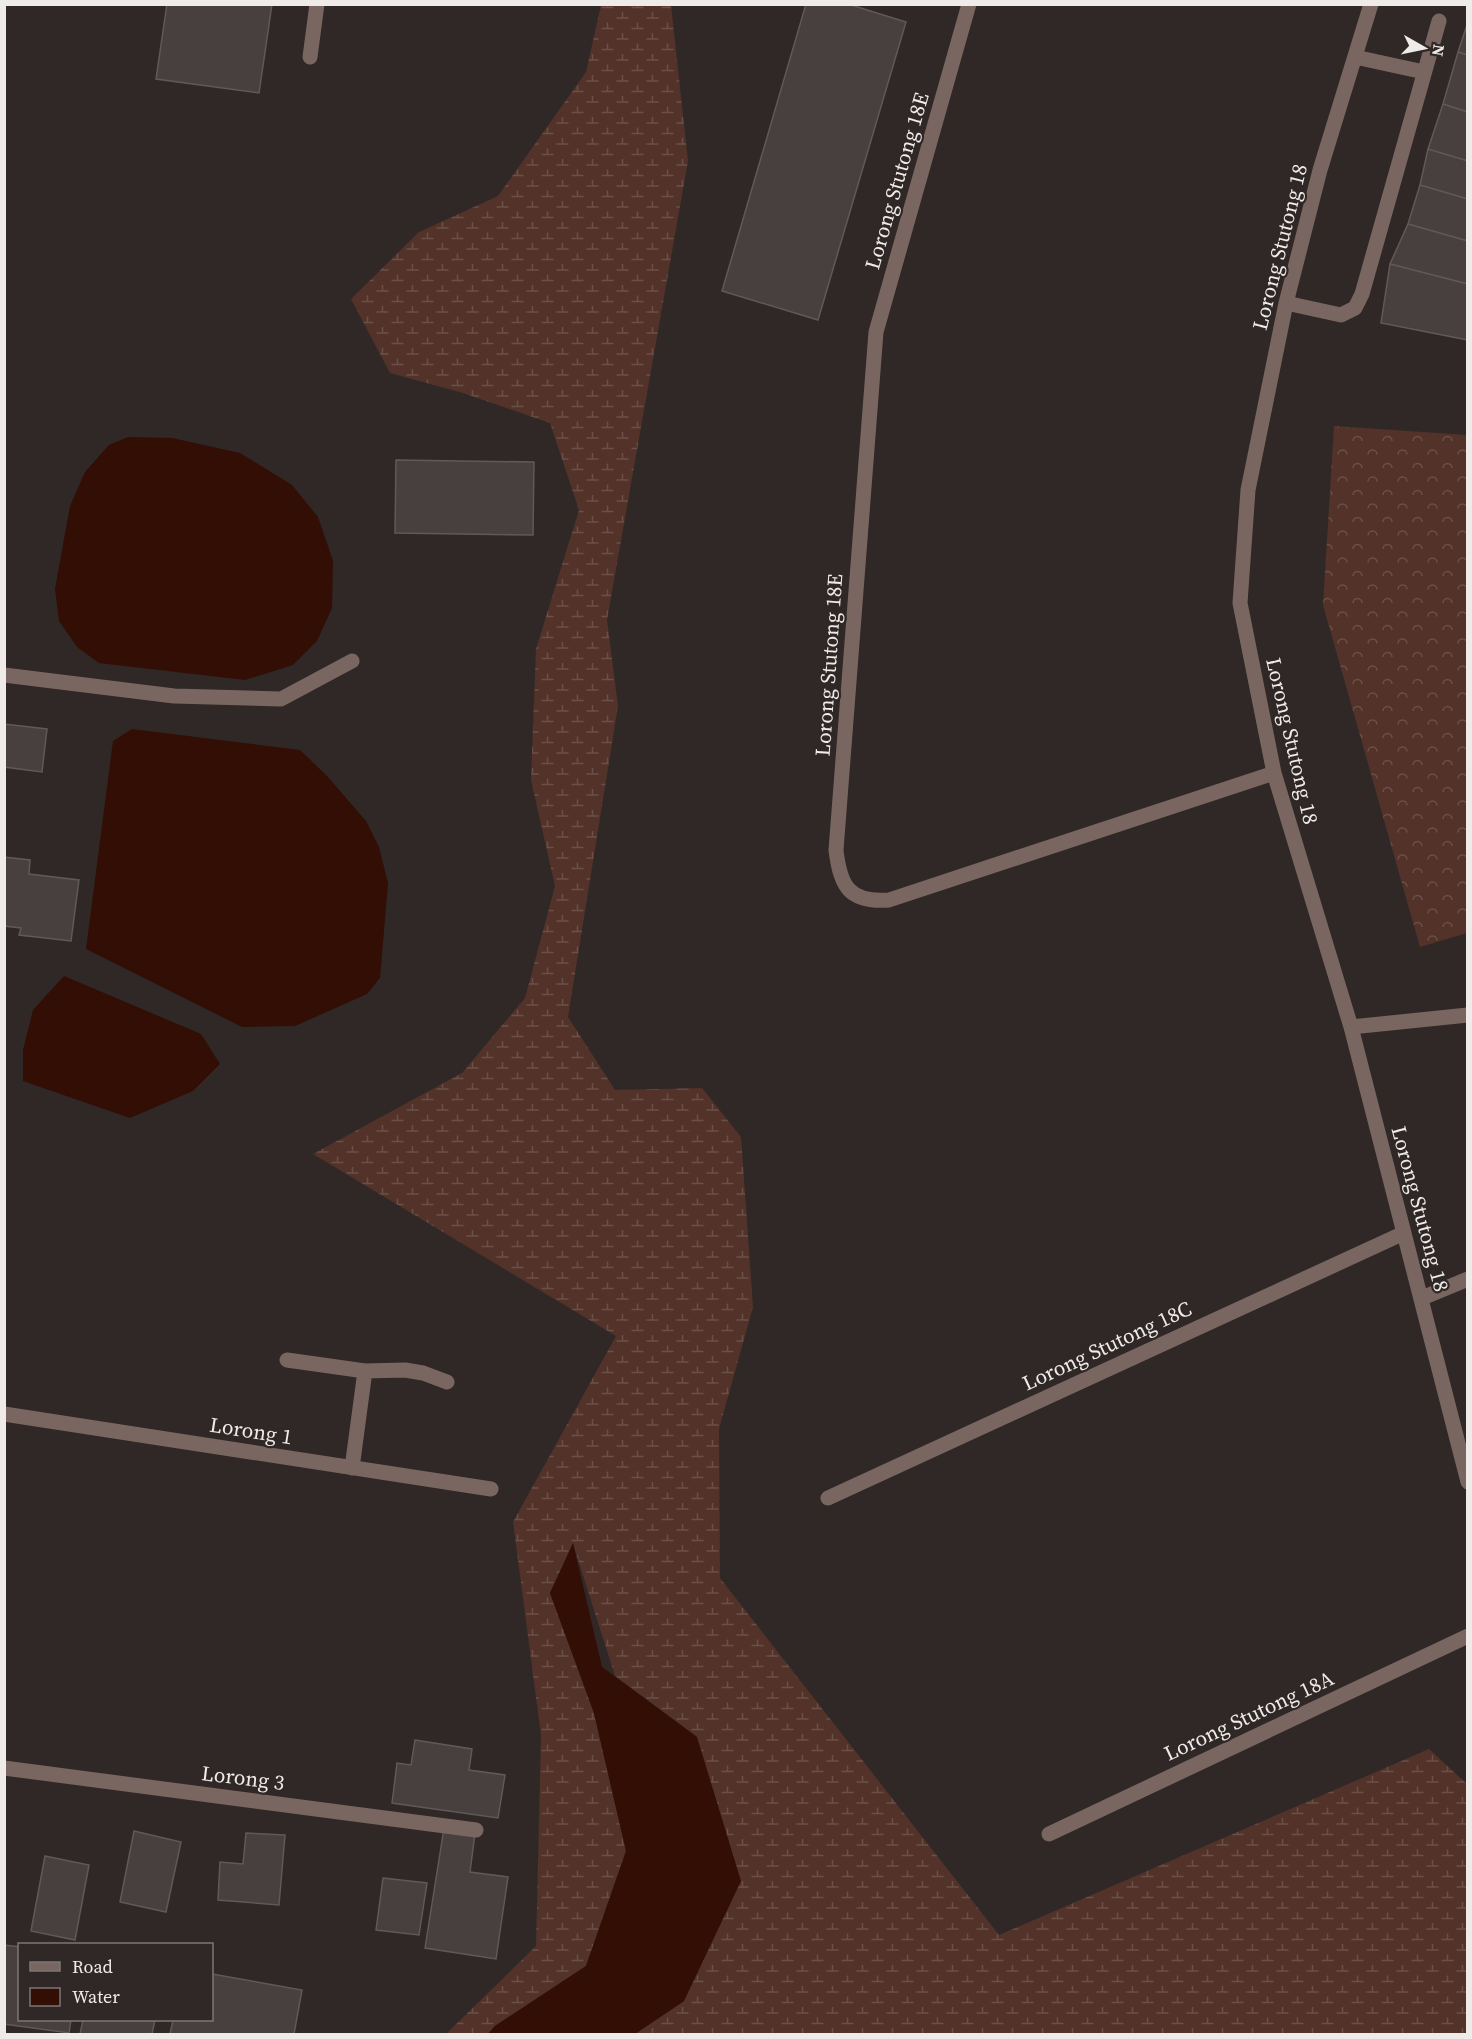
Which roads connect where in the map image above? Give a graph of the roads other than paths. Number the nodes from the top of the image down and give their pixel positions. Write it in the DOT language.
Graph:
graph roads {
  1 [pos="317,4"];
  2 [pos="969,4"];
  3 [pos="1371,4"];
  4 [pos="1439,21"];
  5 [pos="310,57"];
  6 [pos="1355,57"];
  7 [pos="1424,72"];
  8 [pos="1286,303"];
  9 [pos="352,661"];
  10 [pos="4,675"];
  11 [pos="1274,773"];
  12 [pos="1467,1015"];
  13 [pos="1351,1026"];
  14 [pos="1404,1233"];
  15 [pos="1467,1279"];
  16 [pos="1422,1299"];
  17 [pos="287,1360"];
  18 [pos="365,1371"];
  19 [pos="447,1382"];
  20 [pos="4,1414"];
  21 [pos="352,1468"];
  22 [pos="1467,1482"];
  23 [pos="491,1489"];
  24 [pos="828,1498"];
  25 [pos="1467,1636"];
  26 [pos="4,1768"];
  27 [pos="476,1830"];
  28 [pos="1049,1834"];
  1 -- 5 [label="street"];
  2 -- 11 [label="street, Lorong Stutong 18E"];
  3 -- 6 [label="street, Lorong Stutong 18"];
  4 -- 7 [label="street"];
  6 -- 7 [label="street"];
  6 -- 8 [label="street, Lorong Stutong 18"];
  7 -- 8 [label="street"];
  8 -- 11 [label="street, Lorong Stutong 18"];
  9 -- 10 [label="street"];
  11 -- 13 [label="street, Lorong Stutong 18"];
  12 -- 13 [label="street"];
  13 -- 14 [label="street, Lorong Stutong 18"];
  14 -- 16 [label="street, Lorong Stutong 18"];
  14 -- 24 [label="street, Lorong Stutong 18C"];
  15 -- 16 [label="street"];
  16 -- 22 [label="street, Lorong Stutong 18"];
  17 -- 18 [label="street"];
  18 -- 19 [label="street"];
  18 -- 21 [label="street"];
  20 -- 21 [label="street, Lorong 1"];
  21 -- 23 [label="street, Lorong 1"];
  25 -- 28 [label="street, Lorong Stutong 18A"];
  26 -- 27 [label="street, Lorong 3"];
}
